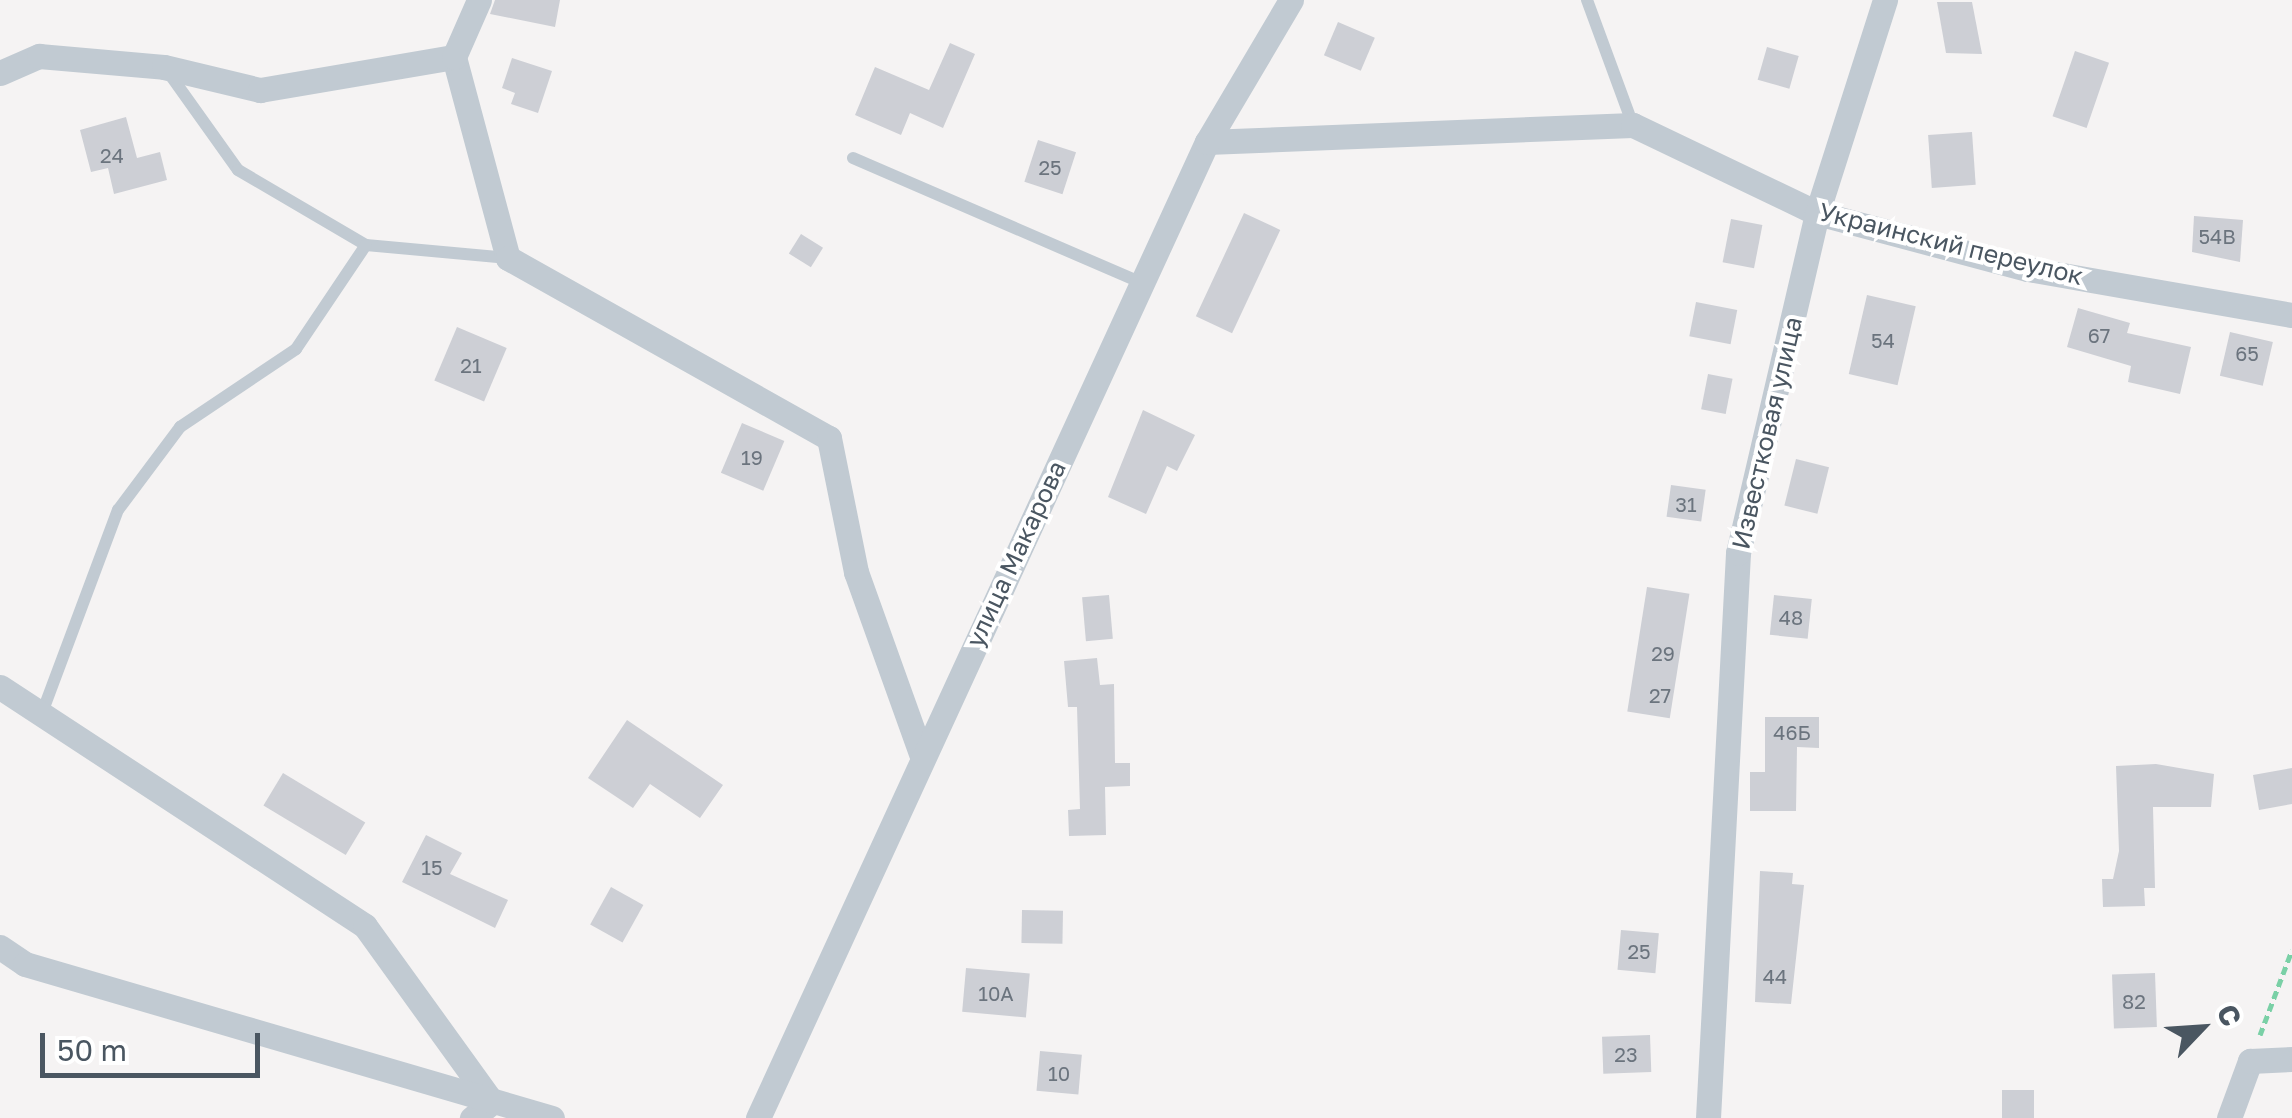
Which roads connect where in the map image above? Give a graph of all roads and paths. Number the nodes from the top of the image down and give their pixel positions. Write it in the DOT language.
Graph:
graph roads {
  1 [pos="479,0"];
  2 [pos="1291,0"];
  3 [pos="1587,0"];
  4 [pos="1885,0"];
  5 [pos="454,57"];
  6 [pos="164,67"];
  7 [pos="0,72"];
  8 [pos="1633,124"];
  9 [pos="1207,142"];
  10 [pos="853,158"];
  11 [pos="1817,213"];
  12 [pos="366,244"];
  13 [pos="508,258"];
  14 [pos="1142,283"];
  15 [pos="2292,315"];
  16 [pos="0,687"];
  17 [pos="42,713"];
  18 [pos="922,756"];
  19 [pos="0,947"];
  20 [pos="2292,950"];
  21 [pos="2292,1059"];
  22 [pos="2250,1061"];
  23 [pos="492,1102"];
  24 [pos="472,1118"];
  25 [pos="552,1118"];
  26 [pos="758,1118"];
  27 [pos="1708,1118"];
  28 [pos="2229,1118"];
  1 -- 5 [label="street"];
  2 -- 9 [label="street, улица Макарова"];
  3 -- 8 [label="lane"];
  4 -- 11 [label="street, Известковая улица"];
  5 -- 6 [label="street"];
  5 -- 13 [label="street"];
  6 -- 7 [label="street"];
  6 -- 12 [label="lane"];
  8 -- 9 [label="street, Украинский переулок"];
  8 -- 11 [label="street, Украинский переулок"];
  9 -- 14 [label="street, улица Макарова"];
  10 -- 14 [label="lane"];
  11 -- 15 [label="street, Украинский переулок"];
  11 -- 27 [label="street, Известковая улица"];
  12 -- 13 [label="lane"];
  12 -- 17 [label="lane"];
  13 -- 18 [label="street"];
  14 -- 18 [label="street, улица Макарова"];
  16 -- 17 [label="street"];
  17 -- 23 [label="street"];
  18 -- 26 [label="street, улица Макарова"];
  19 -- 23 [label="street"];
  20 -- 22 [label="path"];
  21 -- 22 [label="street"];
  22 -- 28 [label="street"];
  23 -- 24 [label="street"];
  23 -- 25 [label="street"];
}
